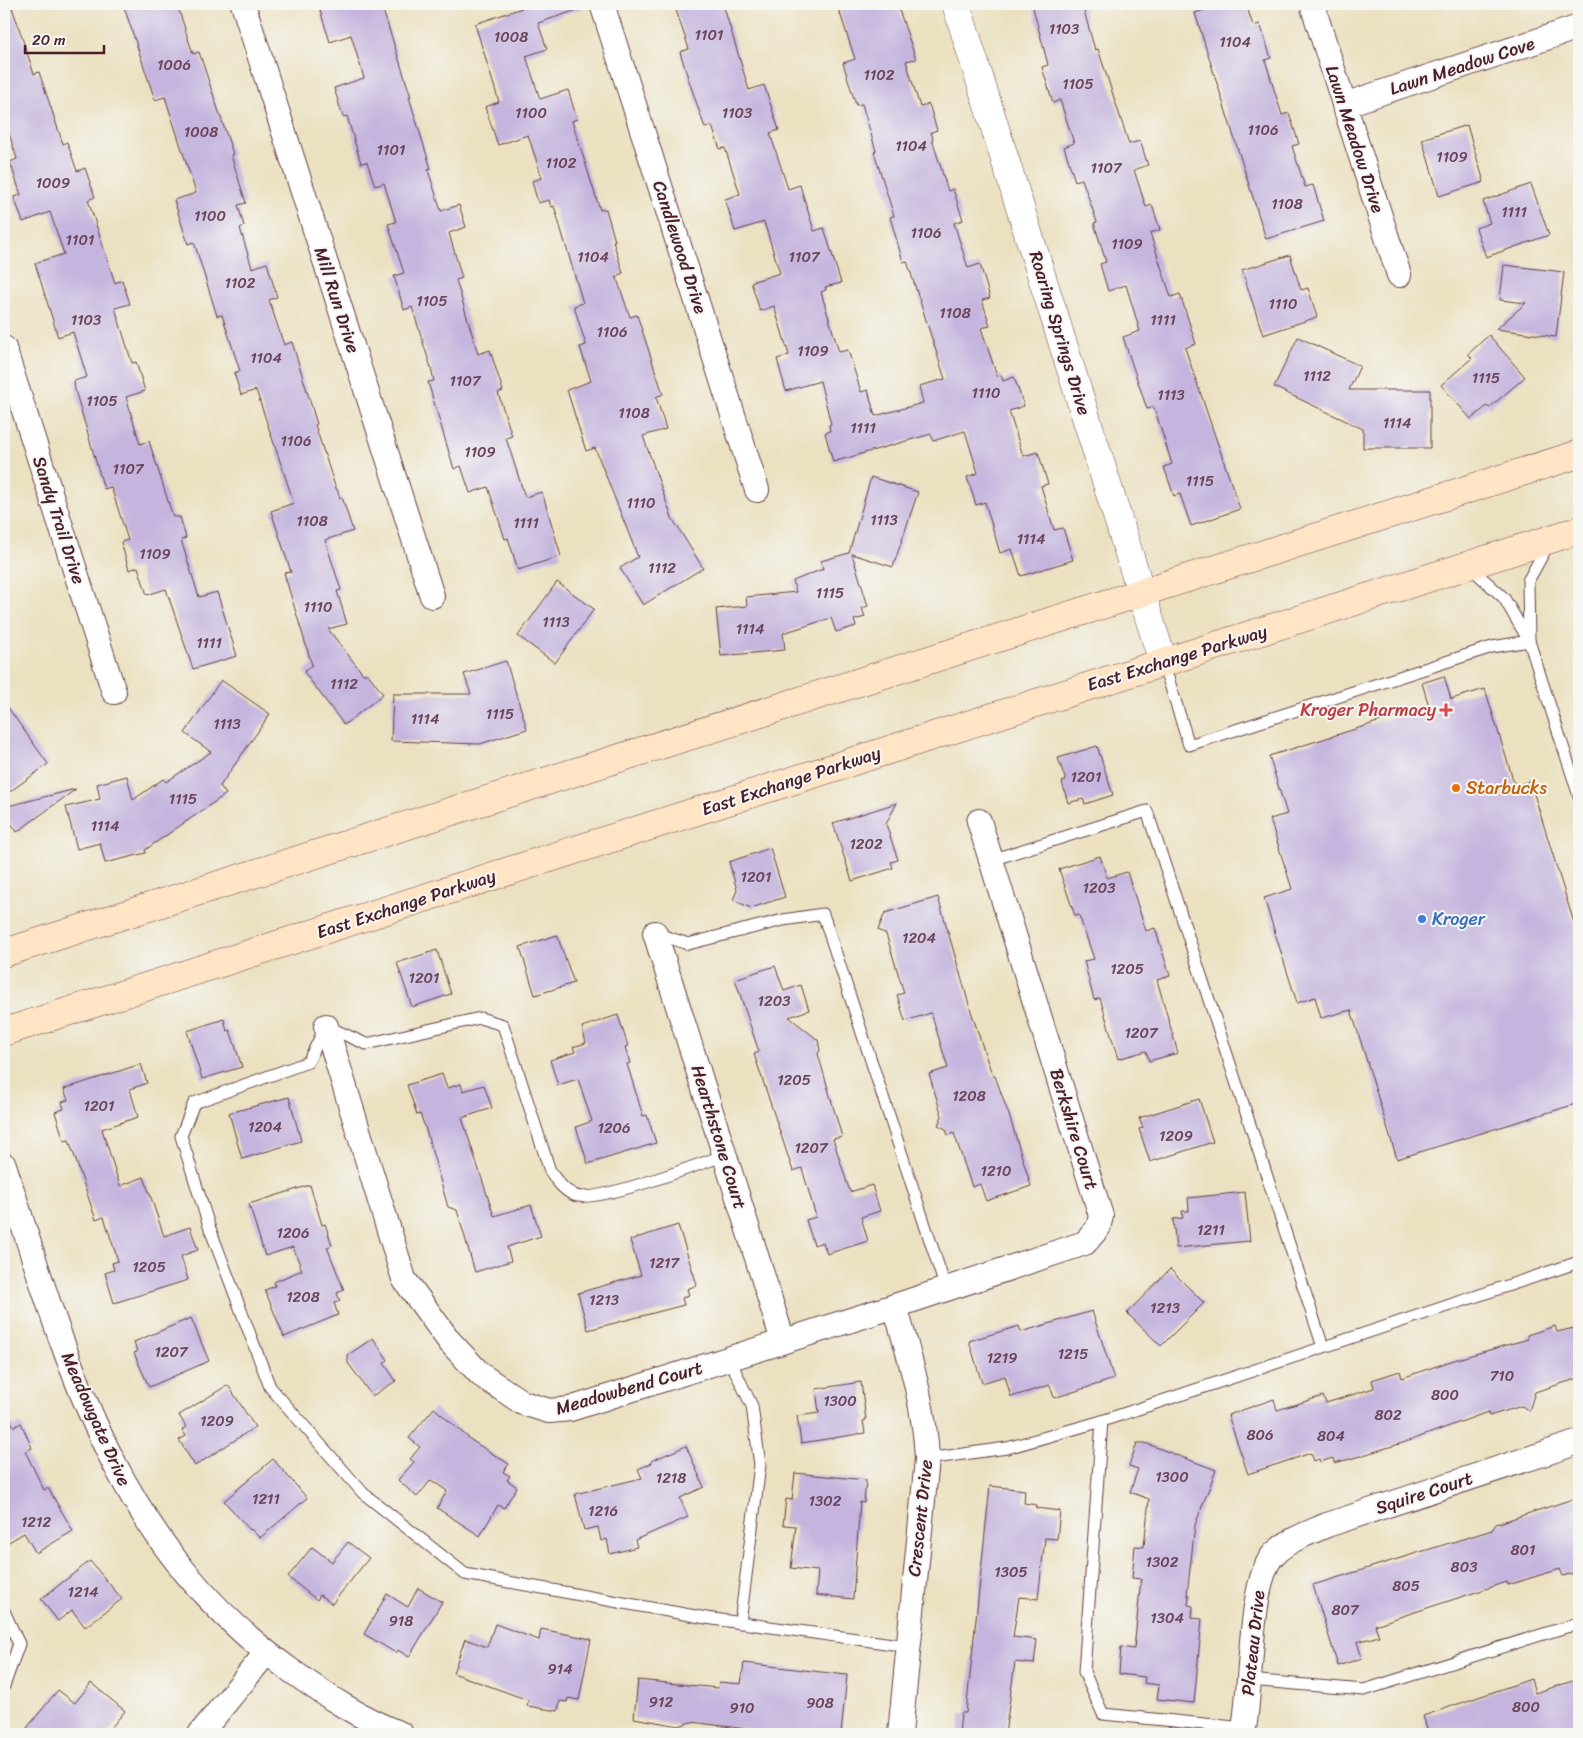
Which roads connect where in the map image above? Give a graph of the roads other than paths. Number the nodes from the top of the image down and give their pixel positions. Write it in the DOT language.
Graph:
graph roads {
  1 [pos="243,4"];
  2 [pos="602,4"];
  3 [pos="956,4"];
  4 [pos="1312,4"];
  5 [pos="1579,27"];
  6 [pos="1344,105"];
  7 [pos="1399,275"];
  8 [pos="4,348"];
  9 [pos="1579,454"];
  10 [pos="757,490"];
  11 [pos="1579,530"];
  12 [pos="1551,539"];
  13 [pos="1468,566"];
  14 [pos="1142,594"];
  15 [pos="432,596"];
  16 [pos="1530,641"];
  17 [pos="1163,662"];
  18 [pos="114,692"];
  19 [pos="1579,796"];
  20 [pos="978,821"];
  21 [pos="991,860"];
  22 [pos="655,933"];
  23 [pos="4,953"];
  24 [pos="326,1026"];
  25 [pos="4,1032"];
  26 [pos="725,1155"];
  27 [pos="4,1165"];
  28 [pos="1579,1262"];
  29 [pos="946,1289"];
  30 [pos="895,1306"];
  31 [pos="783,1341"];
  32 [pos="1323,1348"];
  33 [pos="729,1358"];
  34 [pos="1102,1421"];
  35 [pos="1579,1442"];
  36 [pos="926,1459"];
  37 [pos="1273,1555"];
  38 [pos="4,1611"];
  39 [pos="1579,1622"];
  40 [pos="740,1623"];
  41 [pos="908,1646"];
  42 [pos="266,1653"];
  43 [pos="1249,1680"];
  44 [pos="4,1686"];
  45 [pos="1244,1731"];
  46 [pos="200,1734"];
  47 [pos="401,1734"];
  48 [pos="900,1734"];
  1 -- 15 [label="street, Mill Run Drive"];
  2 -- 10 [label="street, Candlewood Drive"];
  3 -- 14 [label="street, Roaring Springs Drive"];
  4 -- 6 [label="street, Lawn Meadow Drive"];
  5 -- 6 [label="street, Lawn Meadow Cove"];
  6 -- 7 [label="street, Lawn Meadow Drive"];
  8 -- 18 [label="street, Sandy Trail Drive"];
  9 -- 14 [label="main road"];
  11 -- 12 [label="main road, East Exchange Parkway"];
  12 -- 13 [label="main road, East Exchange Parkway"];
  12 -- 16 [label="lane"];
  13 -- 16 [label="lane"];
  13 -- 17 [label="main road, East Exchange Parkway"];
  14 -- 17 [label="street, Roaring Springs Drive"];
  14 -- 23 [label="main road"];
  16 -- 17 [label="lane"];
  16 -- 19 [label="lane"];
  17 -- 25 [label="main road, East Exchange Parkway"];
  20 -- 21 [label="street, Berkshire Court"];
  21 -- 29 [label="street, Berkshire Court"];
  21 -- 32 [label="lane"];
  22 -- 26 [label="street, Hearthstone Court"];
  22 -- 29 [label="lane"];
  24 -- 26 [label="lane"];
  24 -- 33 [label="street, Meadowbend Court"];
  24 -- 40 [label="lane"];
  26 -- 31 [label="street, Hearthstone Court"];
  27 -- 42 [label="street, Meadowgate Drive"];
  28 -- 32 [label="lane"];
  29 -- 30 [label="street, Berkshire Court"];
  30 -- 31 [label="street, Meadowbend Court"];
  30 -- 36 [label="street, Crescent Drive"];
  31 -- 33 [label="street, Meadowbend Court"];
  32 -- 34 [label="lane"];
  33 -- 40 [label="lane"];
  34 -- 36 [label="lane"];
  34 -- 45 [label="lane"];
  35 -- 37 [label="street, Squire Court"];
  36 -- 41 [label="street, Crescent Drive"];
  37 -- 43 [label="street, Plateau Drive"];
  38 -- 44 [label="lane"];
  39 -- 43 [label="lane"];
  40 -- 41 [label="lane"];
  41 -- 48 [label="street, Crescent Drive"];
  42 -- 46 [label="street"];
  42 -- 47 [label="street, Meadowgate Drive"];
  43 -- 45 [label="street, Plateau Drive"];
}
